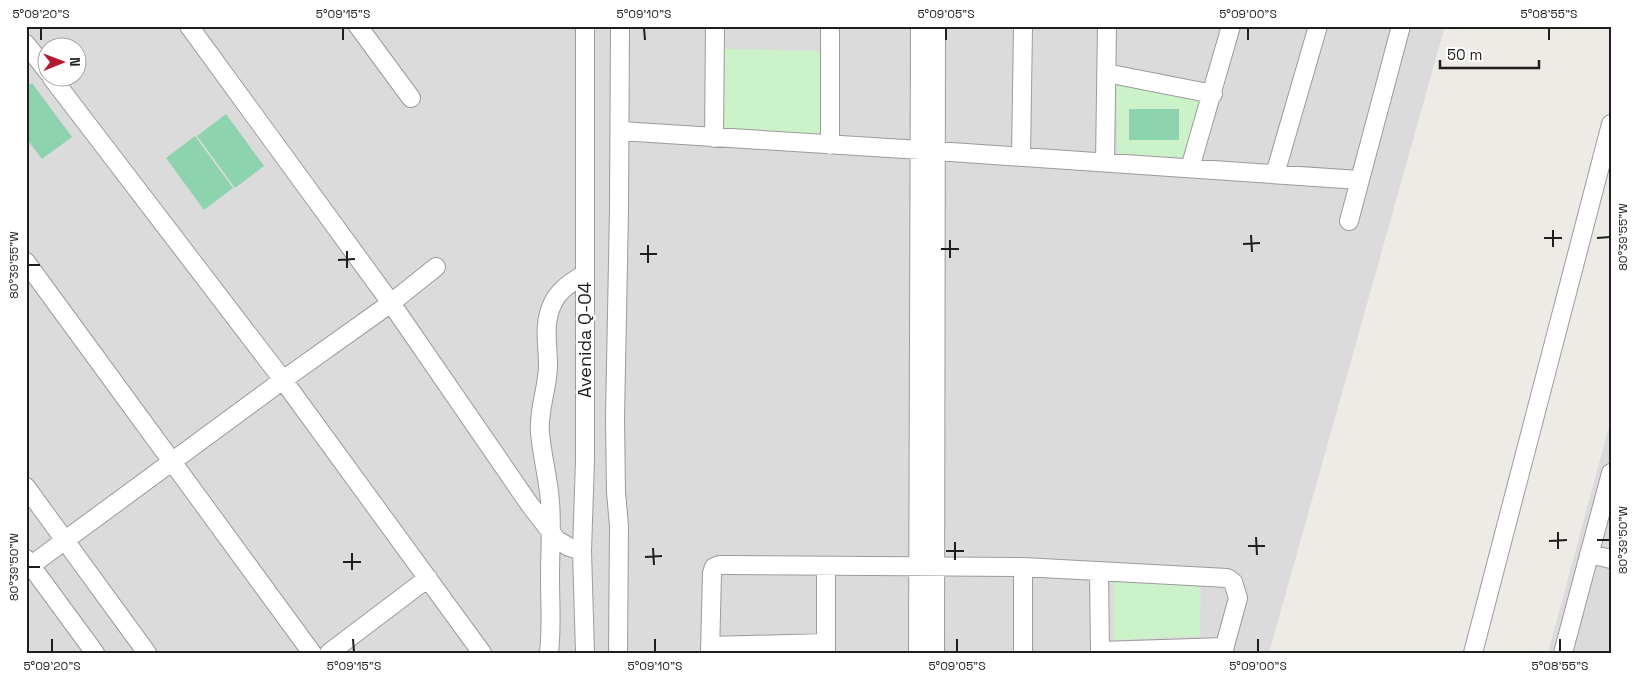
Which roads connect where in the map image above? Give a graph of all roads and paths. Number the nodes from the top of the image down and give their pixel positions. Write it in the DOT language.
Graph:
graph roads {
  1 [pos="189,26"];
  2 [pos="358,26"];
  3 [pos="584,26"];
  4 [pos="620,26"];
  5 [pos="715,26"];
  6 [pos="830,26"];
  7 [pos="920,26"];
  8 [pos="936,26"];
  9 [pos="1023,26"];
  10 [pos="1106,26"];
  11 [pos="1231,26"];
  12 [pos="1318,26"];
  13 [pos="1402,26"];
  14 [pos="26,44"];
  15 [pos="38,59"];
  16 [pos="1106,72"];
  17 [pos="60,88"];
  18 [pos="1213,94"];
  19 [pos="411,98"];
  20 [pos="1611,124"];
  21 [pos="620,131"];
  22 [pos="714,138"];
  23 [pos="830,145"];
  24 [pos="918,150"];
  25 [pos="936,151"];
  26 [pos="1021,156"];
  27 [pos="1105,162"];
  28 [pos="1190,168"];
  29 [pos="1275,174"];
  30 [pos="1359,180"];
  31 [pos="1349,221"];
  32 [pos="934,230"];
  33 [pos="26,262"];
  34 [pos="436,267"];
  35 [pos="584,274"];
  36 [pos="391,303"];
  37 [pos="283,380"];
  38 [pos="172,461"];
  39 [pos="1611,473"];
  40 [pos="940,481"];
  41 [pos="918,482"];
  42 [pos="26,487"];
  43 [pos="552,533"];
  44 [pos="64,540"];
  45 [pos="582,551"];
  46 [pos="1589,554"];
  47 [pos="1611,560"];
  48 [pos="28,564"];
  49 [pos="826,567"];
  50 [pos="918,567"];
  51 [pos="936,567"];
  52 [pos="1023,567"];
  53 [pos="1099,571"];
  54 [pos="428,578"];
  55 [pos="826,648"];
  56 [pos="710,649"];
  57 [pos="1224,650"];
  58 [pos="1100,652"];
  59 [pos="95,653"];
  60 [pos="147,653"];
  61 [pos="312,653"];
  62 [pos="329,653"];
  63 [pos="482,653"];
  64 [pos="548,653"];
  65 [pos="585,653"];
  66 [pos="618,653"];
  67 [pos="918,653"];
  68 [pos="935,653"];
  69 [pos="1023,653"];
  70 [pos="1473,653"];
  71 [pos="1563,653"];
  1 -- 36 [label="street"];
  2 -- 19 [label="street"];
  3 -- 35 [label="street, Avenida Q-04"];
  4 -- 21 [label="street"];
  5 -- 22 [label="street"];
  6 -- 23 [label="street"];
  7 -- 24 [label="street"];
  8 -- 25 [label="street"];
  9 -- 26 [label="street"];
  10 -- 16 [label="street"];
  11 -- 18 [label="street"];
  12 -- 29 [label="street"];
  13 -- 30 [label="street"];
  14 -- 15 [label="street"];
  16 -- 18 [label="street"];
  16 -- 27 [label="street"];
  17 -- 37 [label="street"];
  18 -- 28 [label="street"];
  20 -- 70 [label="street"];
  21 -- 22 [label="street"];
  21 -- 66 [label="street"];
  22 -- 23 [label="street"];
  23 -- 24 [label="street"];
  24 -- 25 [label="street"];
  24 -- 32 [label="street"];
  25 -- 26 [label="street"];
  25 -- 32 [label="street"];
  26 -- 27 [label="street"];
  27 -- 28 [label="street"];
  28 -- 29 [label="street"];
  29 -- 30 [label="street"];
  30 -- 31 [label="street"];
  32 -- 40 [label="street"];
  32 -- 41 [label="street"];
  33 -- 38 [label="street"];
  34 -- 36 [label="street"];
  35 -- 43 [label="street"];
  35 -- 45 [label="street, Avenida Q-04"];
  36 -- 37 [label="street"];
  36 -- 43 [label="street"];
  37 -- 38 [label="street"];
  37 -- 54 [label="street"];
  38 -- 44 [label="street"];
  38 -- 61 [label="street"];
  39 -- 46 [label="street"];
  40 -- 41 [label="street"];
  40 -- 51 [label="street"];
  41 -- 50 [label="street"];
  42 -- 44 [label="street"];
  43 -- 45 [label="street"];
  43 -- 64 [label="street"];
  44 -- 48 [label="street"];
  44 -- 60 [label="street"];
  45 -- 65 [label="street, Avenida Q-04"];
  46 -- 47 [label="street"];
  46 -- 71 [label="street"];
  48 -- 59 [label="street"];
  49 -- 50 [label="street"];
  49 -- 55 [label="street"];
  49 -- 56 [label="street"];
  50 -- 51 [label="street"];
  50 -- 67 [label="street"];
  51 -- 52 [label="street"];
  51 -- 68 [label="street"];
  52 -- 53 [label="street"];
  52 -- 69 [label="street"];
  53 -- 57 [label="street"];
  53 -- 58 [label="street"];
  54 -- 62 [label="street"];
  54 -- 63 [label="street"];
  55 -- 56 [label="street"];
  57 -- 58 [label="street"];
}
